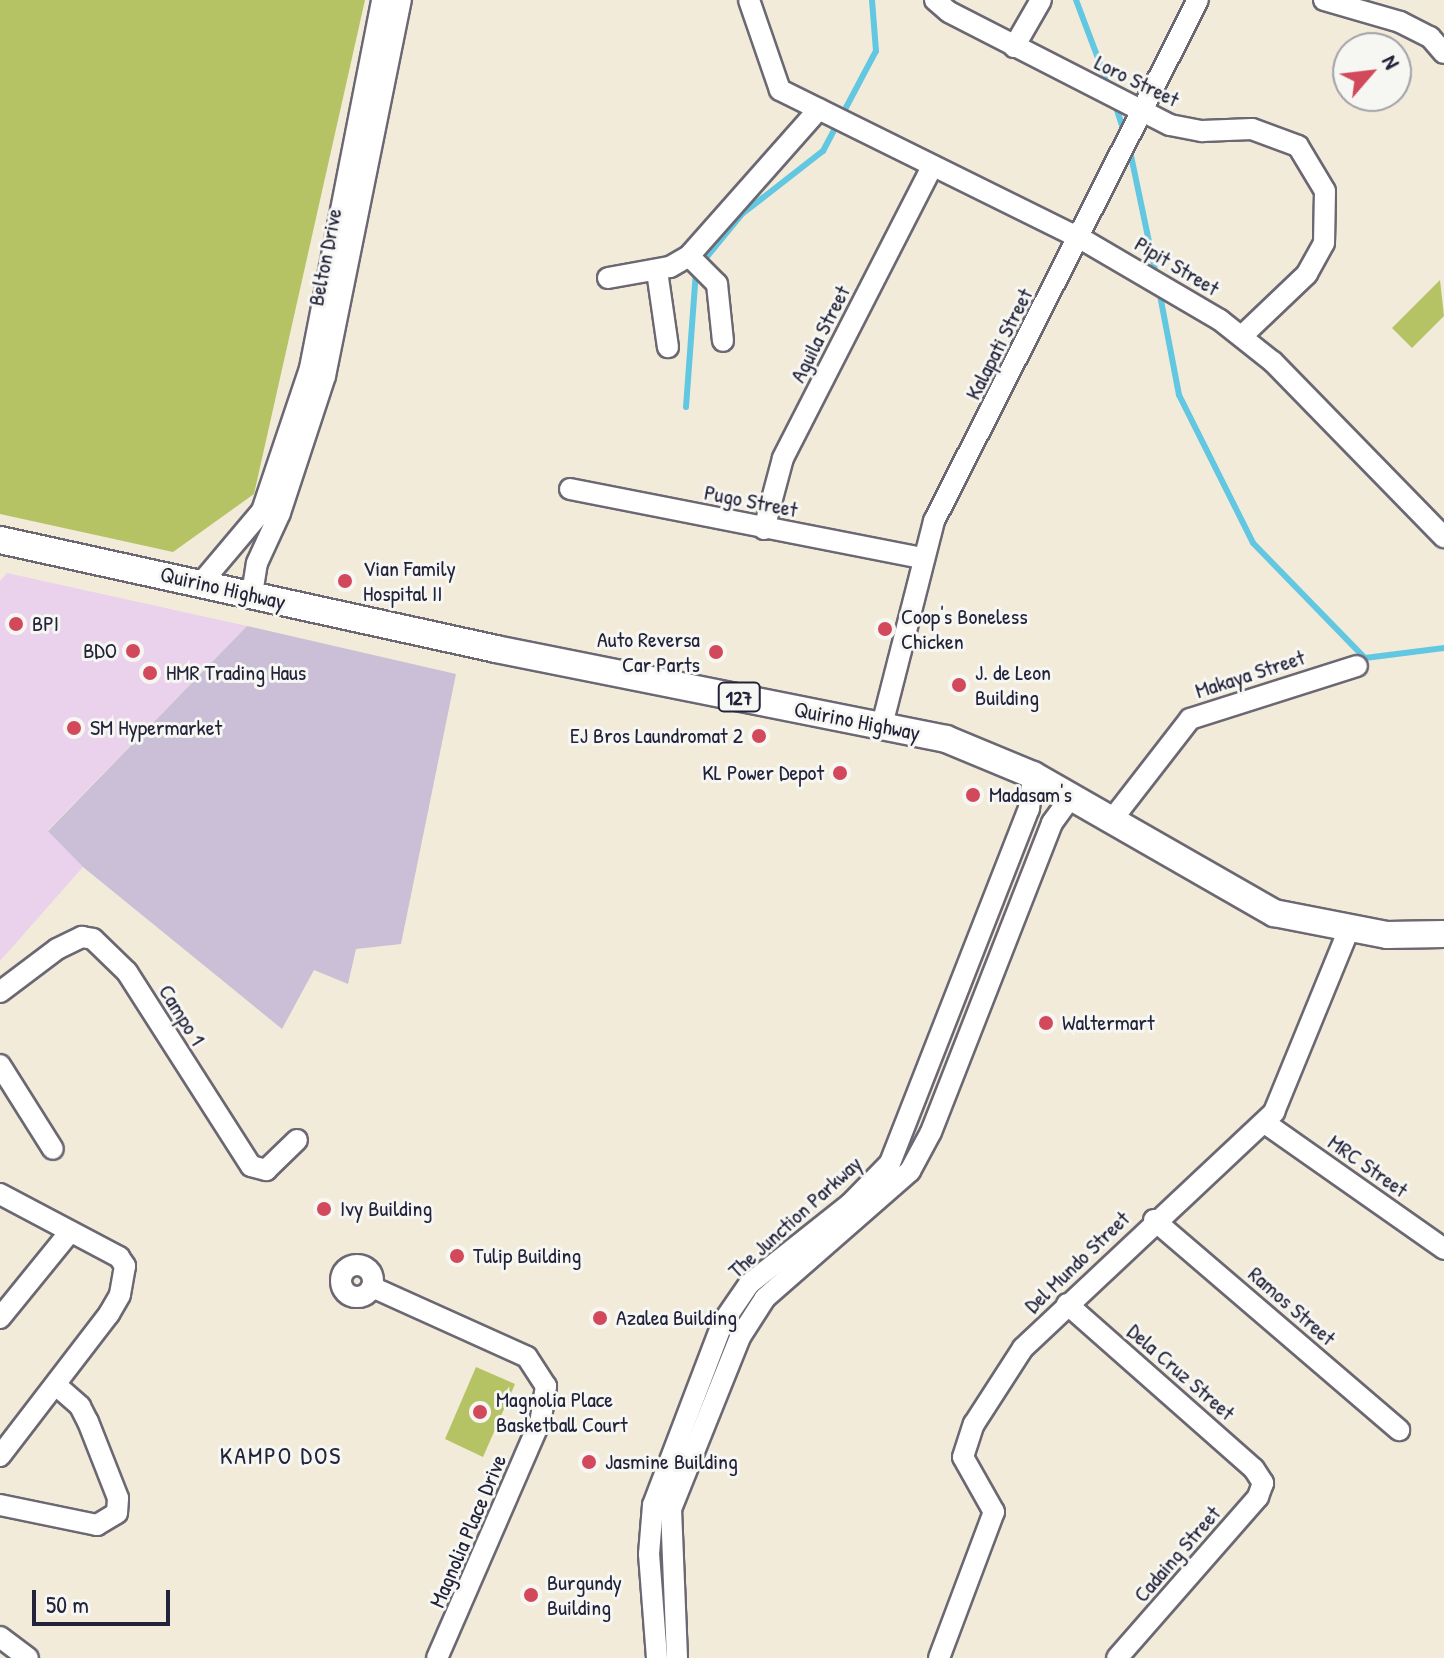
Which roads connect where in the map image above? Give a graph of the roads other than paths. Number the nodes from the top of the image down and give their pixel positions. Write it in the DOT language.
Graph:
graph roads {
  1 [pos="382,0"];
  2 [pos="401,0"];
  3 [pos="749,0"];
  4 [pos="935,0"];
  5 [pos="1041,0"];
  6 [pos="1198,0"];
  7 [pos="1324,0"];
  8 [pos="1014,47"];
  9 [pos="1444,53"];
  10 [pos="826,110"];
  11 [pos="1145,114"];
  12 [pos="932,167"];
  13 [pos="1080,238"];
  14 [pos="689,256"];
  15 [pos="657,271"];
  16 [pos="608,278"];
  17 [pos="328,321"];
  18 [pos="1243,335"];
  19 [pos="723,341"];
  20 [pos="668,347"];
  21 [pos="570,489"];
  22 [pos="270,514"];
  23 [pos="764,529"];
  24 [pos="1444,537"];
  25 [pos="237,538"];
  26 [pos="0,540"];
  27 [pos="262,550"];
  28 [pos="922,558"];
  29 [pos="202,582"];
  30 [pos="252,594"];
  31 [pos="1357,666"];
  32 [pos="882,725"];
  33 [pos="1033,775"];
  34 [pos="1071,797"];
  35 [pos="1111,821"];
  36 [pos="1349,929"];
  37 [pos="1444,934"];
  38 [pos="0,992"];
  39 [pos="0,1065"];
  40 [pos="1265,1123"];
  41 [pos="297,1140"];
  42 [pos="53,1149"];
  43 [pos="0,1194"];
  44 [pos="1154,1220"];
  45 [pos="70,1232"];
  46 [pos="1444,1249"];
  47 [pos="749,1284"];
  48 [pos="372,1287"];
  49 [pos="765,1298"];
  50 [pos="1067,1304"];
  51 [pos="0,1318"];
  52 [pos="57,1386"];
  53 [pos="1399,1430"];
  54 [pos="0,1456"];
  55 [pos="1261,1477"];
  56 [pos="0,1505"];
  57 [pos="649,1554"];
  58 [pos="670,1555"];
  59 [pos="0,1637"];
  60 [pos="28,1658"];
  61 [pos="437,1658"];
  62 [pos="657,1658"];
  63 [pos="677,1658"];
  64 [pos="939,1658"];
  65 [pos="1117,1658"];
  1 -- 17 [label="street, Belton Drive"];
  2 -- 17 [label="street, Belton Drive"];
  3 -- 10 [label="street, Pipit Street"];
  4 -- 8 [label="street, Loro Street"];
  5 -- 8 [label="street"];
  6 -- 11 [label="street, Kalapati Street"];
  7 -- 9 [label="street"];
  8 -- 11 [label="street, Loro Street"];
  10 -- 12 [label="street, Pipit Street"];
  10 -- 14 [label="street"];
  11 -- 13 [label="street, Kalapati Street"];
  11 -- 18 [label="street, Loro Street"];
  12 -- 13 [label="street, Pipit Street"];
  12 -- 23 [label="street, Aguila Street"];
  13 -- 18 [label="street, Pipit Street"];
  13 -- 28 [label="street, Kalapati Street"];
  14 -- 15 [label="street"];
  14 -- 19 [label="street"];
  15 -- 16 [label="street"];
  15 -- 20 [label="street"];
  17 -- 22 [label="street, Belton Drive"];
  18 -- 24 [label="street, Pipit Street"];
  21 -- 23 [label="street, Pugo Street"];
  22 -- 25 [label="street, Belton Drive"];
  22 -- 27 [label="street, Belton Drive"];
  23 -- 28 [label="street, Pugo Street"];
  25 -- 27 [label="street"];
  25 -- 29 [label="street, Belton Drive"];
  26 -- 29 [label="main road, Quirino Highway / 127"];
  27 -- 30 [label="street, Belton Drive"];
  28 -- 32 [label="street, Kalapati Street"];
  29 -- 30 [label="main road, Quirino Highway / 127"];
  30 -- 32 [label="main road, Quirino Highway / 127"];
  31 -- 35 [label="street, Makaya Street"];
  32 -- 33 [label="main road, Quirino Highway / 127"];
  33 -- 34 [label="main road, Quirino Highway / 127"];
  33 -- 47 [label="street, The Junction Parkway"];
  34 -- 35 [label="main road, Quirino Highway / 127"];
  34 -- 49 [label="street, The Junction Parkway"];
  35 -- 36 [label="main road, Quirino Highway / 127"];
  36 -- 37 [label="main road, Quirino Highway / 127"];
  36 -- 40 [label="street, Del Mundo Street"];
  38 -- 41 [label="street, Campo 1"];
  39 -- 42 [label="street"];
  40 -- 44 [label="street, Del Mundo Street"];
  40 -- 46 [label="street, MRC Street"];
  43 -- 45 [label="street"];
  44 -- 50 [label="street, Del Mundo Street"];
  44 -- 53 [label="street, Ramos Street"];
  45 -- 51 [label="street"];
  45 -- 52 [label="street"];
  47 -- 49 [label="street"];
  47 -- 57 [label="street, The Junction Parkway"];
  48 -- 61 [label="street, Magnolia Place Drive"];
  49 -- 58 [label="street, The Junction Parkway"];
  50 -- 55 [label="street, Dela Cruz Street"];
  50 -- 64 [label="street, Del Mundo Street"];
  52 -- 54 [label="street"];
  52 -- 56 [label="street"];
  55 -- 65 [label="street, Cadaing Street"];
  57 -- 58 [label="street"];
  57 -- 62 [label="street, The Junction Parkway"];
  58 -- 63 [label="street, The Junction Parkway"];
  59 -- 60 [label="street"];
}
